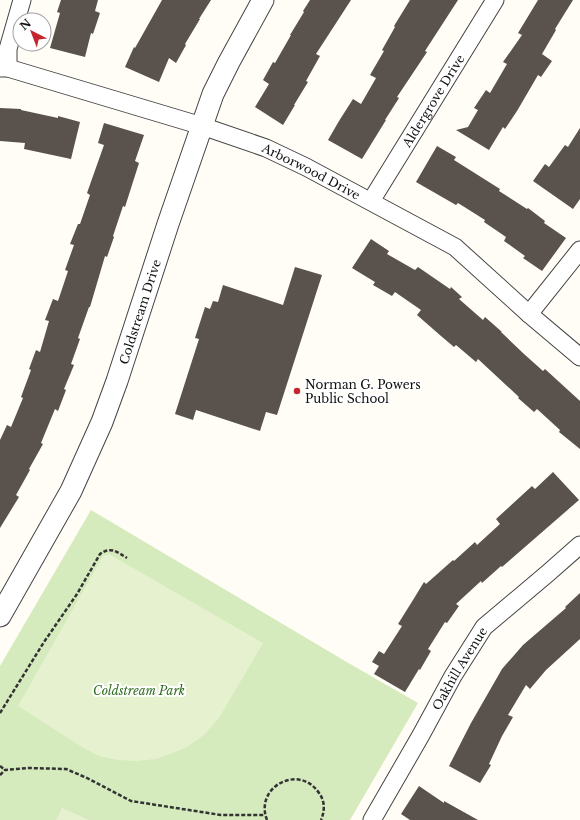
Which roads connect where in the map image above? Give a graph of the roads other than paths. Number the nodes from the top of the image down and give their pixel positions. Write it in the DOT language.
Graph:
graph roads {
  1 [pos="22,0"];
  2 [pos="263,0"];
  3 [pos="495,0"];
  4 [pos="4,68"];
  5 [pos="202,126"];
  6 [pos="371,201"];
  7 [pos="580,250"];
  8 [pos="529,314"];
  9 [pos="580,357"];
  10 [pos="580,545"];
  11 [pos="0,616"];
  12 [pos="372,820"];
  1 -- 4 [label="street"];
  2 -- 5 [label="street, Coldstream Drive"];
  3 -- 6 [label="street, Aldergrove Drive"];
  4 -- 5 [label="street, Arborwood Drive"];
  5 -- 6 [label="street, Arborwood Drive"];
  5 -- 11 [label="street, Coldstream Drive"];
  6 -- 8 [label="street, Arborwood Drive"];
  7 -- 8 [label="street"];
  8 -- 9 [label="street, Arborwood Drive"];
  10 -- 12 [label="street, Oakhill Avenue"];
}
